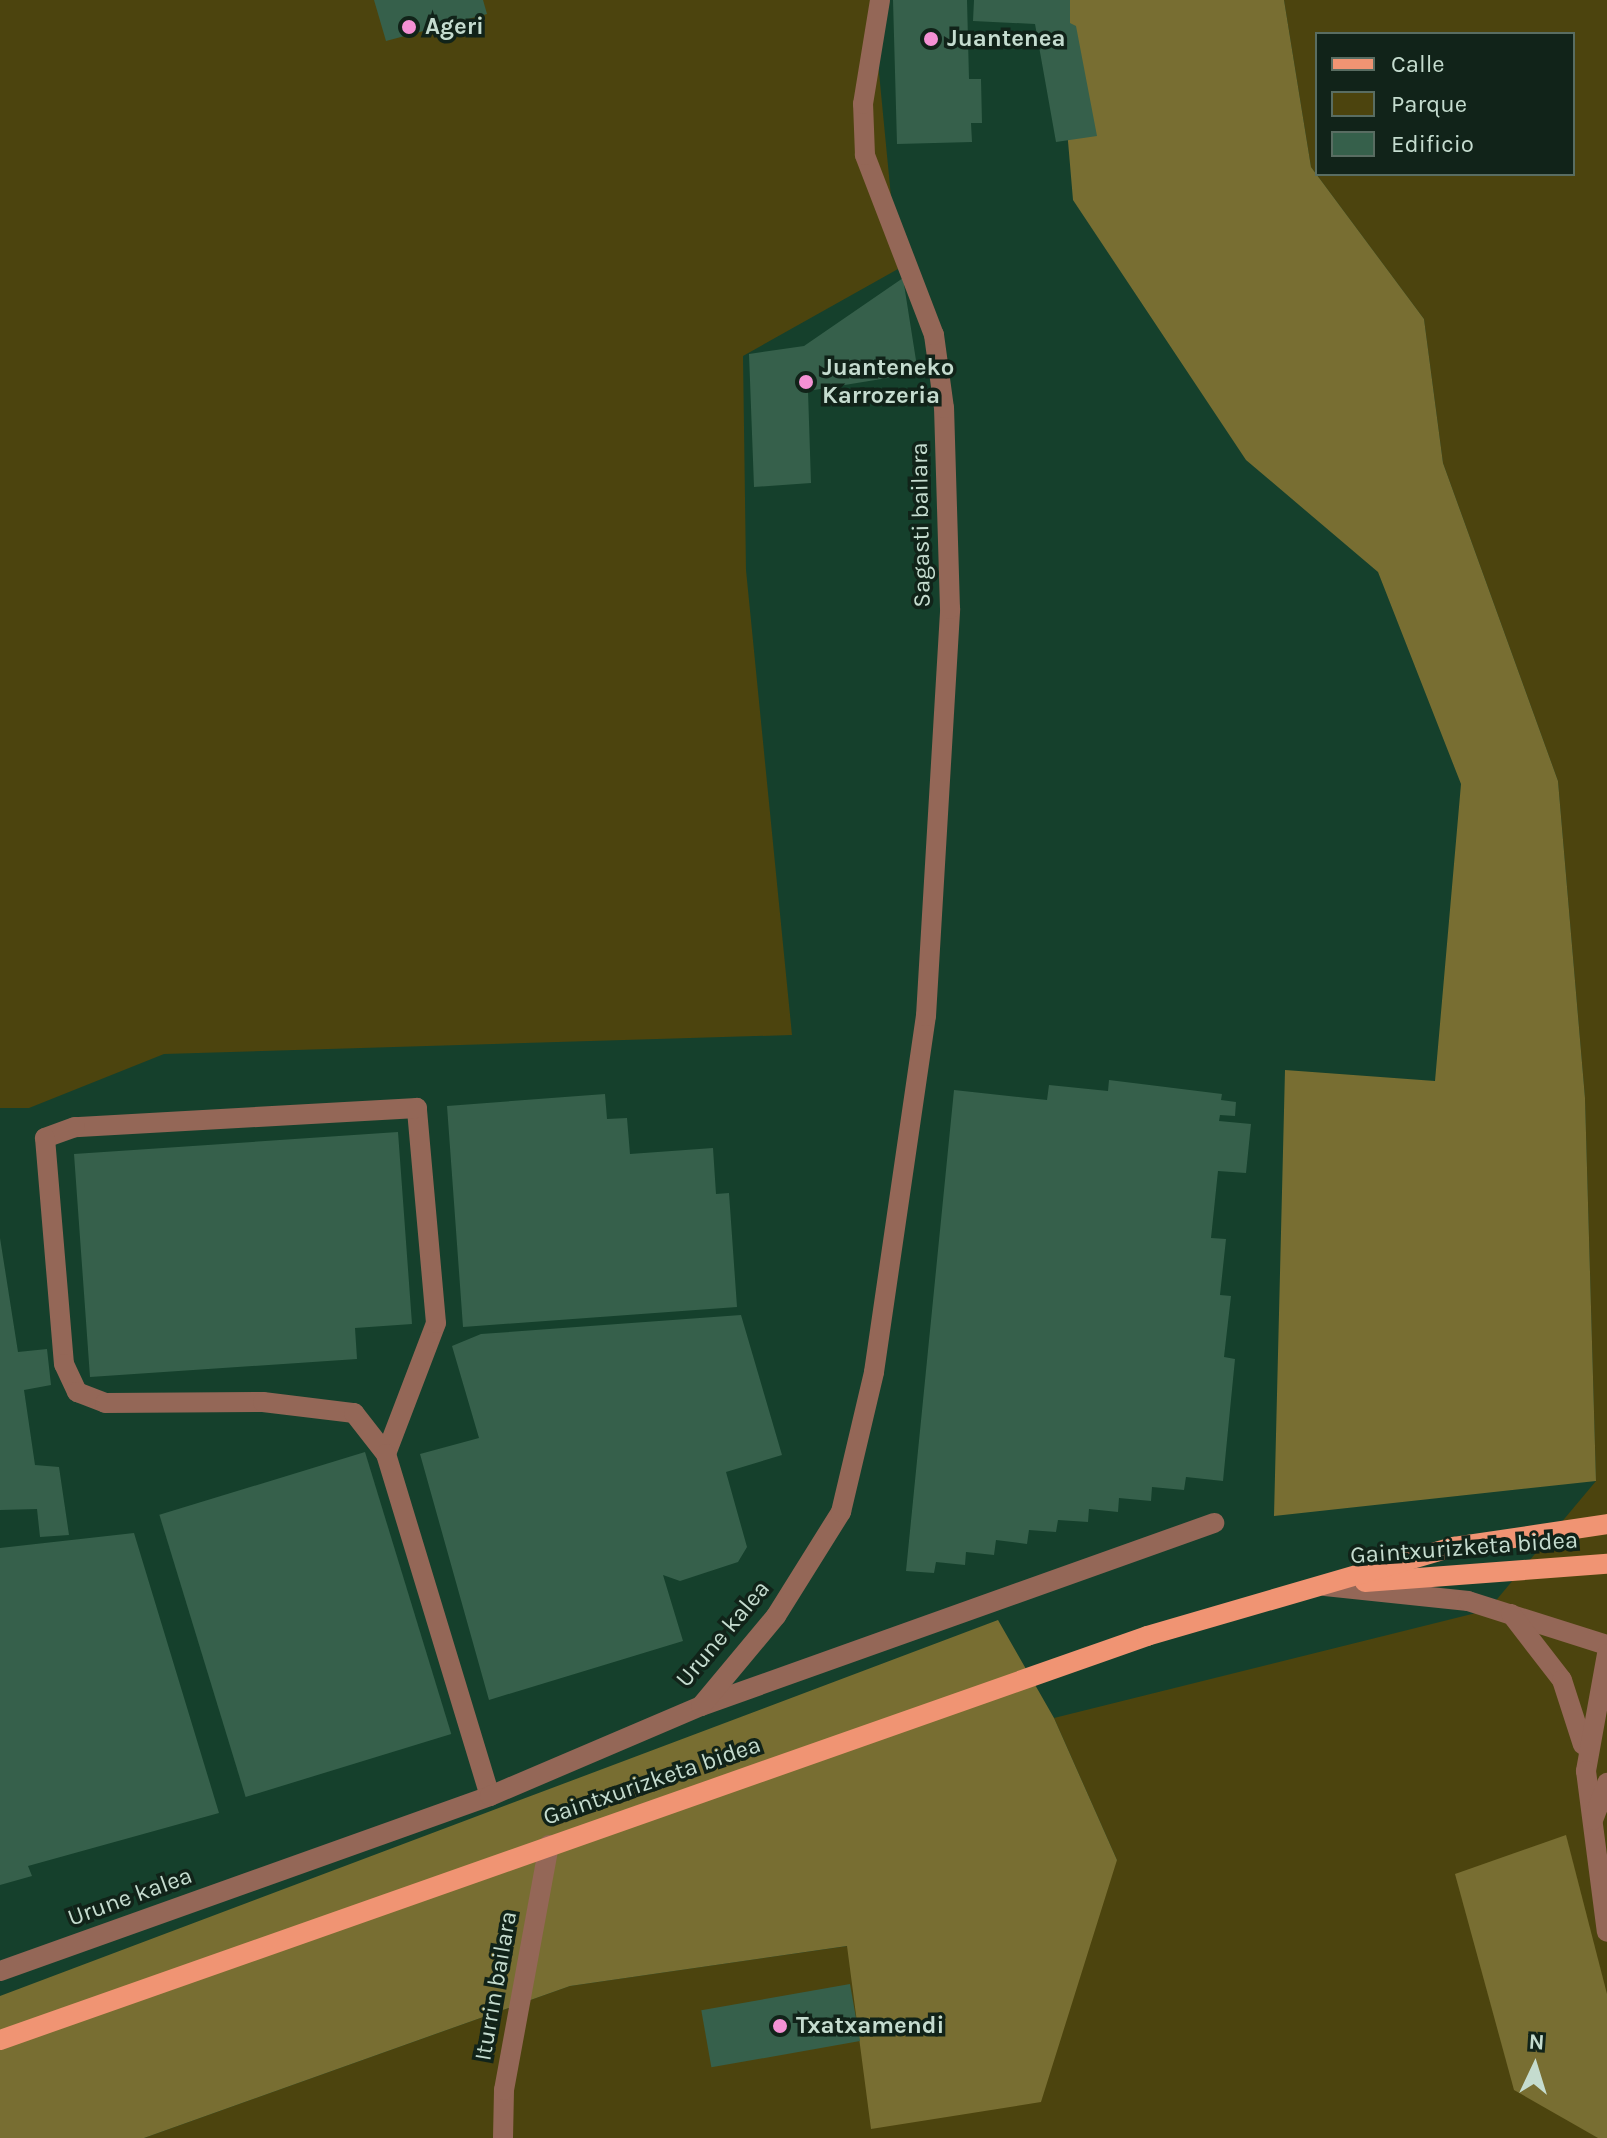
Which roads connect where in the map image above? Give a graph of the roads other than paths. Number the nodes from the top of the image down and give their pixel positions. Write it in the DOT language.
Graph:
graph roads {
  1 [pos="880,0"];
  2 [pos="926,1016"];
  3 [pos="386,1454"];
  4 [pos="1214,1523"];
  5 [pos="1602,1525"];
  6 [pos="1607,1564"];
  7 [pos="1325,1586"];
  8 [pos="1508,1612"];
  9 [pos="1607,1645"];
  10 [pos="1607,1654"];
  11 [pos="701,1706"];
  12 [pos="1586,1771"];
  13 [pos="1607,1783"];
  14 [pos="490,1796"];
  15 [pos="1590,1827"];
  16 [pos="549,1845"];
  17 [pos="1607,1932"];
  18 [pos="0,1971"];
  19 [pos="0,2040"];
  20 [pos="503,2138"];
  1 -- 2 [label="street, Sagasti bailara"];
  2 -- 11 [label="street, Urune kalea"];
  3 -- 3 [label="street"];
  3 -- 14 [label="street"];
  4 -- 11 [label="street"];
  5 -- 7 [label="main road, Gaintxurizketa bidea"];
  6 -- 7 [label="main road, Gaintxurizketa bidea"];
  7 -- 8 [label="street"];
  7 -- 16 [label="main road, Gaintxurizketa bidea"];
  8 -- 9 [label="street"];
  8 -- 12 [label="street"];
  10 -- 12 [label="street"];
  11 -- 14 [label="street, Urune kalea"];
  12 -- 15 [label="street"];
  13 -- 15 [label="street"];
  14 -- 18 [label="street, Urune kalea"];
  15 -- 17 [label="street"];
  16 -- 19 [label="main road, Gaintxurizketa bidea"];
  16 -- 20 [label="street, Iturrin bailara"];
}
